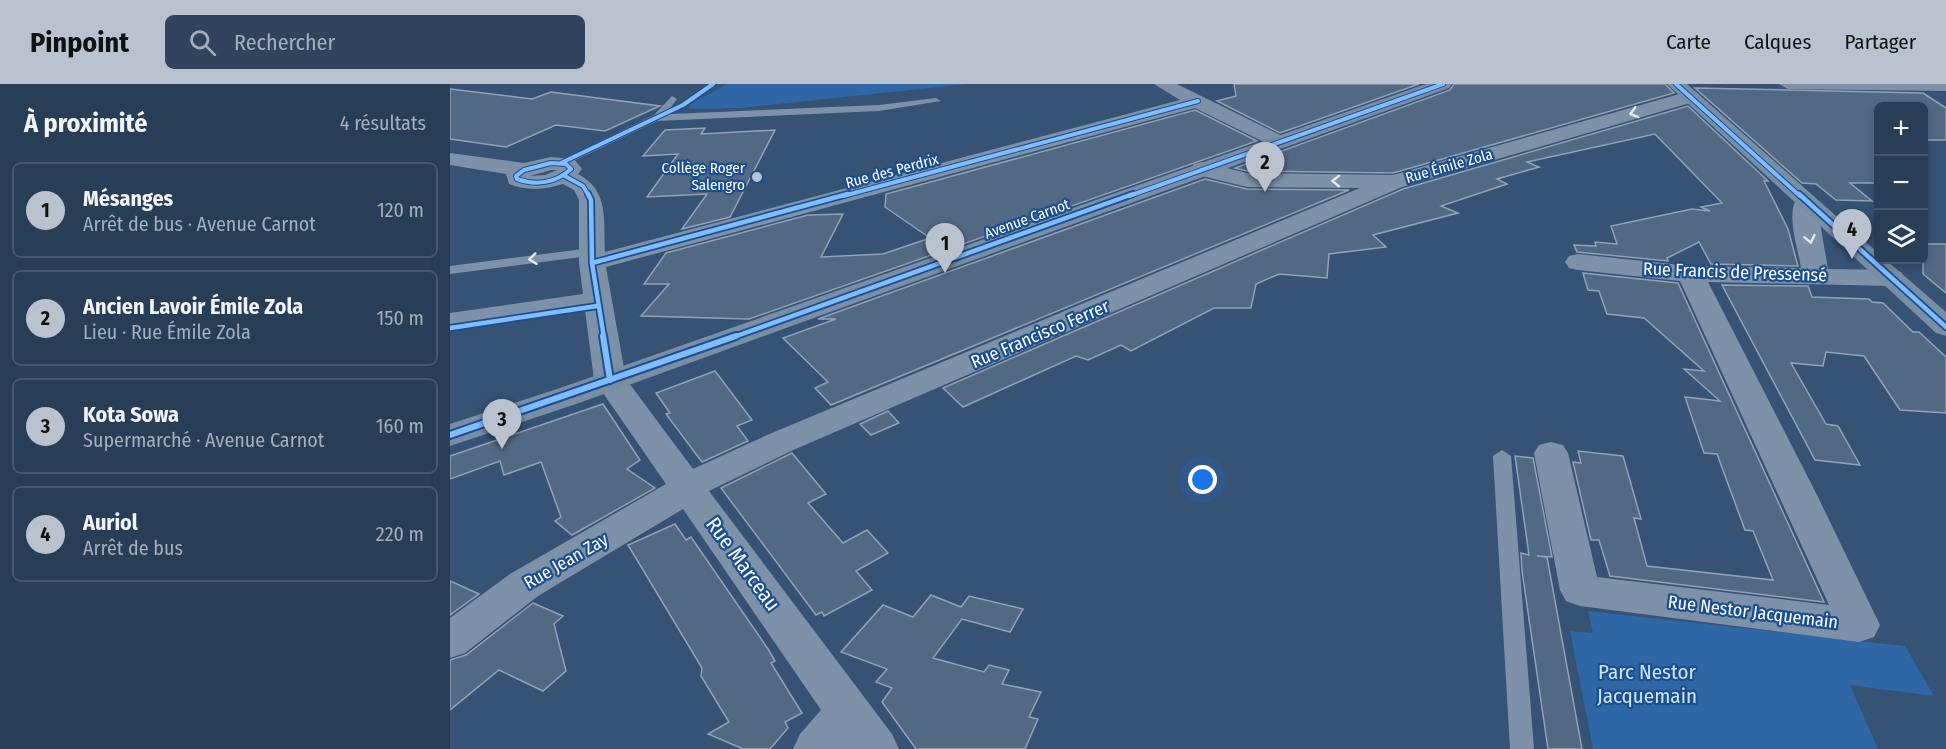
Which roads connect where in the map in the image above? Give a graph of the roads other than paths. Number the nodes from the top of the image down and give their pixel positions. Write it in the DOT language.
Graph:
graph roads {
  1 [pos="1163,84"];
  2 [pos="1443,84"];
  3 [pos="1788,84"];
  4 [pos="1919,85"];
  5 [pos="1946,86"];
  6 [pos="1683,90"];
  7 [pos="672,99"];
  8 [pos="936,101"];
  9 [pos="1198,101"];
  10 [pos="683,105"];
  11 [pos="657,117"];
  12 [pos="1280,142"];
  13 [pos="453,158"];
  14 [pos="562,169"];
  15 [pos="1202,170"];
  16 [pos="1394,182"];
  17 [pos="1806,201"];
  18 [pos="592,257"];
  19 [pos="1578,262"];
  20 [pos="450,270"];
  21 [pos="1690,274"];
  22 [pos="1816,276"];
  23 [pos="1892,278"];
  24 [pos="597,300"];
  25 [pos="450,322"];
  26 [pos="1946,327"];
  27 [pos="610,380"];
  28 [pos="450,435"];
  29 [pos="1551,453"];
  30 [pos="1502,456"];
  31 [pos="687,488"];
  32 [pos="450,641"];
  33 [pos="849,712"];
  34 [pos="817,749"];
  35 [pos="874,749"];
  36 [pos="1522,749"];
  1 -- 9 [label="street"];
  2 -- 12 [label="main road, Avenue Carnot"];
  3 -- 4 [label="street"];
  4 -- 5 [label="street"];
  6 -- 16 [label="street, Rue Émile Zola, one-way"];
  6 -- 17 [label="main road"];
  7 -- 11 [label="lane"];
  8 -- 11 [label="lane"];
  9 -- 12 [label="street"];
  9 -- 18 [label="street, Rue des Perdrix"];
  10 -- 11 [label="lane"];
  11 -- 14 [label="lane"];
  12 -- 15 [label="main road, Avenue Carnot"];
  13 -- 14 [label="street"];
  14 -- 18 [label="street"];
  16 -- 15 [label="street, Rue Émile Zola, one-way"];
  15 -- 27 [label="main road, Avenue Carnot"];
  16 -- 31 [label="street, Rue Francisco Ferrer"];
  17 -- 22 [label="street, one-way"];
  17 -- 23 [label="main road"];
  18 -- 20 [label="lane, one-way"];
  18 -- 24 [label="street"];
  19 -- 21 [label="street, Rue Francis de Pressensé"];
  21 -- 22 [label="street, Rue Francis de Pressensé"];
  21 -- 29 [label="street, Rue Nestor Jacquemain"];
  22 -- 23 [label="street, Rue Francis de Pressensé"];
  23 -- 26 [label="main road"];
  24 -- 25 [label="street"];
  24 -- 27 [label="street"];
  27 -- 28 [label="main road, Avenue Carnot"];
  27 -- 31 [label="street, Rue Marceau"];
  30 -- 36 [label="lane"];
  31 -- 32 [label="street, Rue Jean Zay"];
  31 -- 33 [label="street, Rue Marceau"];
  33 -- 34 [label="street"];
  33 -- 35 [label="street, Rue Marceau"];
}
